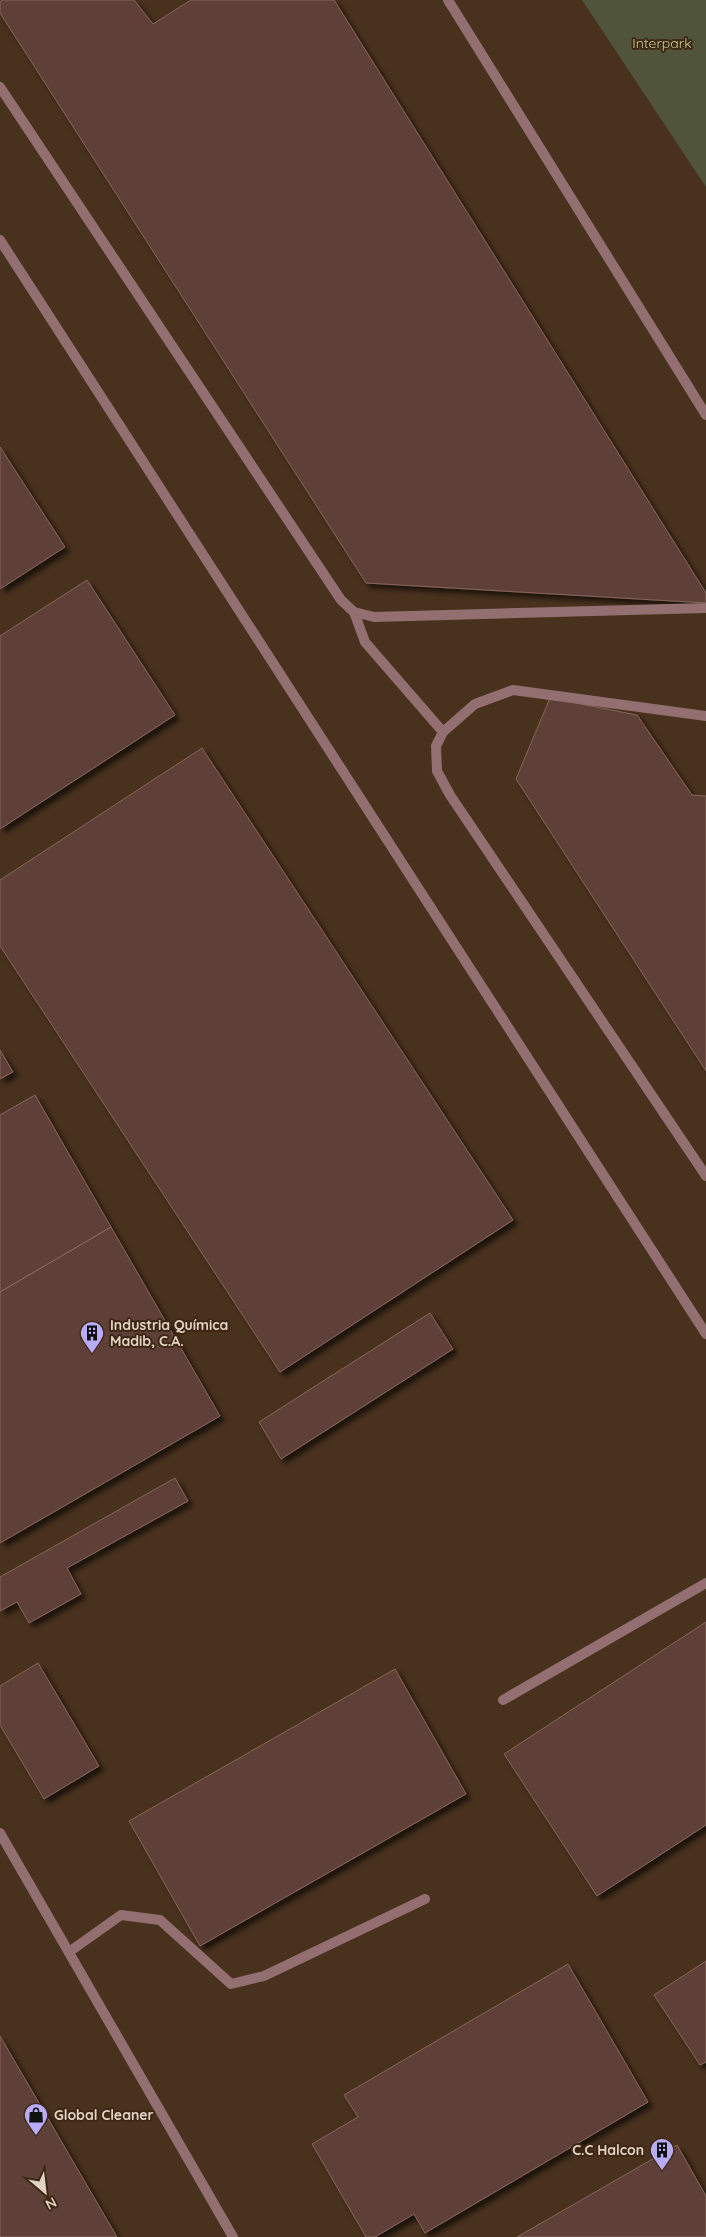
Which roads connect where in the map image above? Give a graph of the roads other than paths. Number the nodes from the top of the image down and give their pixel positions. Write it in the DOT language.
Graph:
graph roads {
  1 [pos="448,0"];
  2 [pos="0,87"];
  3 [pos="0,240"];
  4 [pos="706,415"];
  5 [pos="706,608"];
  6 [pos="354,612"];
  7 [pos="706,716"];
  8 [pos="444,732"];
  9 [pos="706,1176"];
  10 [pos="706,1334"];
  11 [pos="706,1583"];
  12 [pos="503,1700"];
  13 [pos="0,1833"];
  14 [pos="425,1899"];
  15 [pos="70,1952"];
  16 [pos="233,2237"];
  1 -- 4 [label="street"];
  2 -- 6 [label="street"];
  3 -- 10 [label="street"];
  5 -- 6 [label="street"];
  6 -- 8 [label="street"];
  7 -- 8 [label="street"];
  8 -- 9 [label="street"];
  11 -- 12 [label="street"];
  13 -- 15 [label="street"];
  14 -- 15 [label="street"];
  15 -- 16 [label="street"];
}
